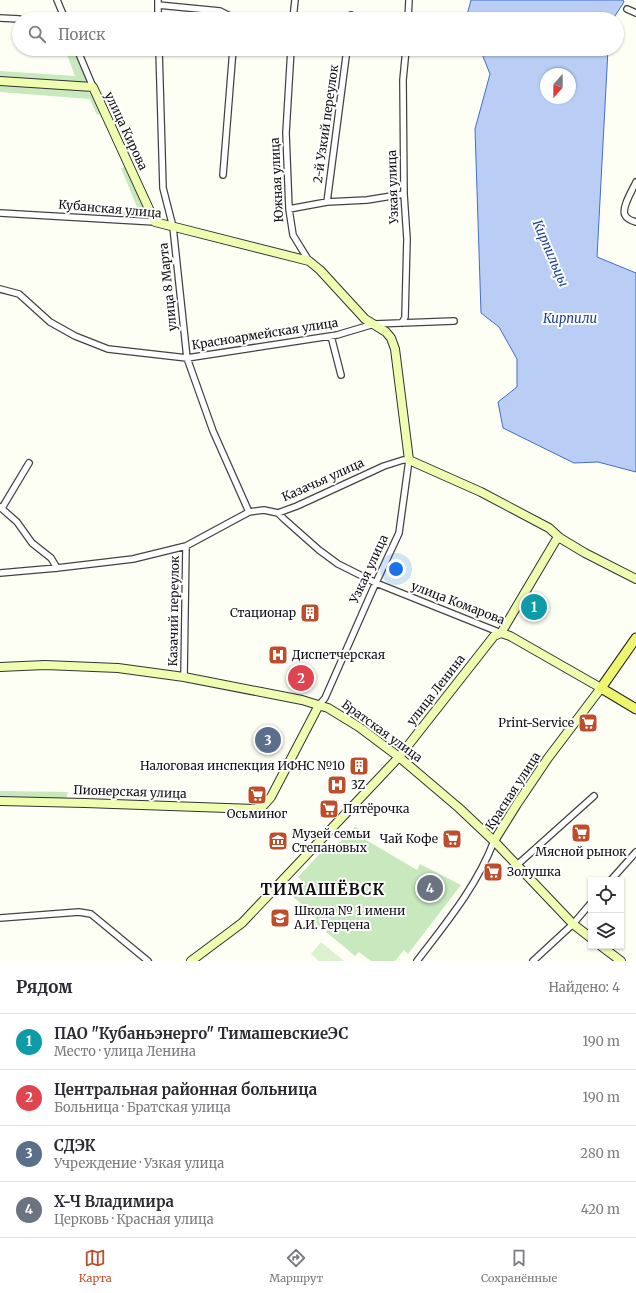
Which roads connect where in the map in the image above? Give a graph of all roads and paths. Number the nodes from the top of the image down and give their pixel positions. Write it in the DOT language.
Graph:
graph roads {
  1 [pos="57,0"];
  2 [pos="295,0"];
  3 [pos="409,0"];
  4 [pos="158,3"];
  5 [pos="627,9"];
  6 [pos="62,12"];
  7 [pos="222,12"];
  8 [pos="294,12"];
  9 [pos="408,12"];
  10 [pos="636,13"];
  11 [pos="0,18"];
  12 [pos="12,19"];
  13 [pos="80,56"];
  14 [pos="159,56"];
  15 [pos="232,56"];
  16 [pos="291,56"];
  17 [pos="346,56"];
  18 [pos="405,56"];
  19 [pos="0,81"];
  20 [pos="93,87"];
  21 [pos="223,175"];
  22 [pos="636,182"];
  23 [pos="404,194"];
  24 [pos="327,202"];
  25 [pos="289,209"];
  26 [pos="0,212"];
  27 [pos="633,221"];
  28 [pos="155,222"];
  29 [pos="173,227"];
  30 [pos="309,261"];
  31 [pos="0,289"];
  32 [pos="454,321"];
  33 [pos="402,323"];
  34 [pos="374,324"];
  35 [pos="331,336"];
  36 [pos="187,358"];
  37 [pos="341,375"];
  38 [pos="409,460"];
  39 [pos="29,463"];
  40 [pos="1,508"];
  41 [pos="249,512"];
  42 [pos="278,513"];
  43 [pos="560,538"];
  44 [pos="186,546"];
  45 [pos="57,568"];
  46 [pos="0,573"];
  47 [pos="636,579"];
  48 [pos="376,583"];
  49 [pos="501,633"];
  50 [pos="636,638"];
  51 [pos="0,667"];
  52 [pos="184,677"];
  53 [pos="601,688"];
  54 [pos="319,705"];
  55 [pos="636,709"];
  56 [pos="399,756"];
  57 [pos="594,796"];
  58 [pos="0,801"];
  59 [pos="259,808"];
  60 [pos="494,841"];
  61 [pos="636,852"];
  62 [pos="517,865"];
  63 [pos="614,877"];
  64 [pos="588,907"];
  65 [pos="0,918"];
  66 [pos="574,924"];
  67 [pos="588,936"];
  68 [pos="606,949"];
  69 [pos="148,961"];
  70 [pos="191,961"];
  71 [pos="417,961"];
  72 [pos="534,961"];
  73 [pos="621,961"];
  1 -- 6 [label="street"];
  2 -- 8 [label="street"];
  3 -- 9 [label="street"];
  4 -- 7 [label="street"];
  5 -- 10 [label="street"];
  11 -- 12 [label="street"];
  13 -- 20 [label="street, улица Кирова"];
  14 -- 29 [label="street, улица 8 Марта"];
  15 -- 21 [label="street"];
  16 -- 25 [label="street, Южная улица"];
  17 -- 24 [label="street, 2-й Узкий переулок"];
  18 -- 23 [label="street, Узкая улица"];
  19 -- 20 [label="main road"];
  20 -- 28 [label="main road, улица Кирова"];
  22 -- 27 [label="street"];
  23 -- 24 [label="street"];
  23 -- 33 [label="street, Узкая улица"];
  24 -- 25 [label="street"];
  25 -- 30 [label="street, Южная улица"];
  26 -- 28 [label="street, Кубанская улица"];
  28 -- 29 [label="main road, Кубанская улица"];
  29 -- 30 [label="main road, Кубанская улица"];
  29 -- 36 [label="street, улица 8 Марта"];
  30 -- 34 [label="main road, Южная улица"];
  31 -- 36 [label="street, Красноармейская улица"];
  32 -- 33 [label="street, Красноармейская улица"];
  33 -- 34 [label="street, Красноармейская улица"];
  34 -- 35 [label="street, Красноармейская улица"];
  34 -- 38 [label="main road, Узкая улица"];
  35 -- 36 [label="street, Красноармейская улица"];
  35 -- 37 [label="street"];
  36 -- 41 [label="street, улица 8 Марта"];
  38 -- 42 [label="street, Казачья улица"];
  38 -- 43 [label="main road"];
  38 -- 48 [label="street, Узкая улица"];
  39 -- 40 [label="street"];
  40 -- 45 [label="street"];
  41 -- 42 [label="street, Казачья улица"];
  41 -- 44 [label="street, Казачья улица"];
  42 -- 48 [label="street, улица Комарова"];
  43 -- 47 [label="main road"];
  43 -- 49 [label="main road, улица Ленина"];
  44 -- 45 [label="street, Казачья улица"];
  44 -- 52 [label="street, Казачий переулок"];
  45 -- 46 [label="street, Казачья улица"];
  48 -- 49 [label="street, улица Комарова"];
  48 -- 54 [label="street, Узкая улица"];
  49 -- 53 [label="main road, улица Комарова"];
  49 -- 56 [label="main road, улица Ленина"];
  50 -- 53 [label="main road, Красная улица"];
  51 -- 52 [label="main road, Братская улица"];
  52 -- 54 [label="main road, Братская улица"];
  53 -- 55 [label="main road, улица Комарова"];
  53 -- 60 [label="main road, Красная улица"];
  54 -- 56 [label="main road, Братская улица"];
  54 -- 59 [label="main road, Узкая улица"];
  56 -- 60 [label="main road, Братская улица"];
  56 -- 70 [label="main road, улица Ленина"];
  57 -- 62 [label="street"];
  58 -- 59 [label="main road, Пионерская улица"];
  60 -- 62 [label="main road, Братская улица"];
  60 -- 71 [label="street, Красная улица"];
  61 -- 63 [label="street"];
  62 -- 66 [label="main road, Братская улица"];
  64 -- 66 [label="street"];
  65 -- 69 [label="street"];
  66 -- 67 [label="main road, Братская улица"];
  66 -- 72 [label="street"];
  68 -- 73 [label="main road"];
}
